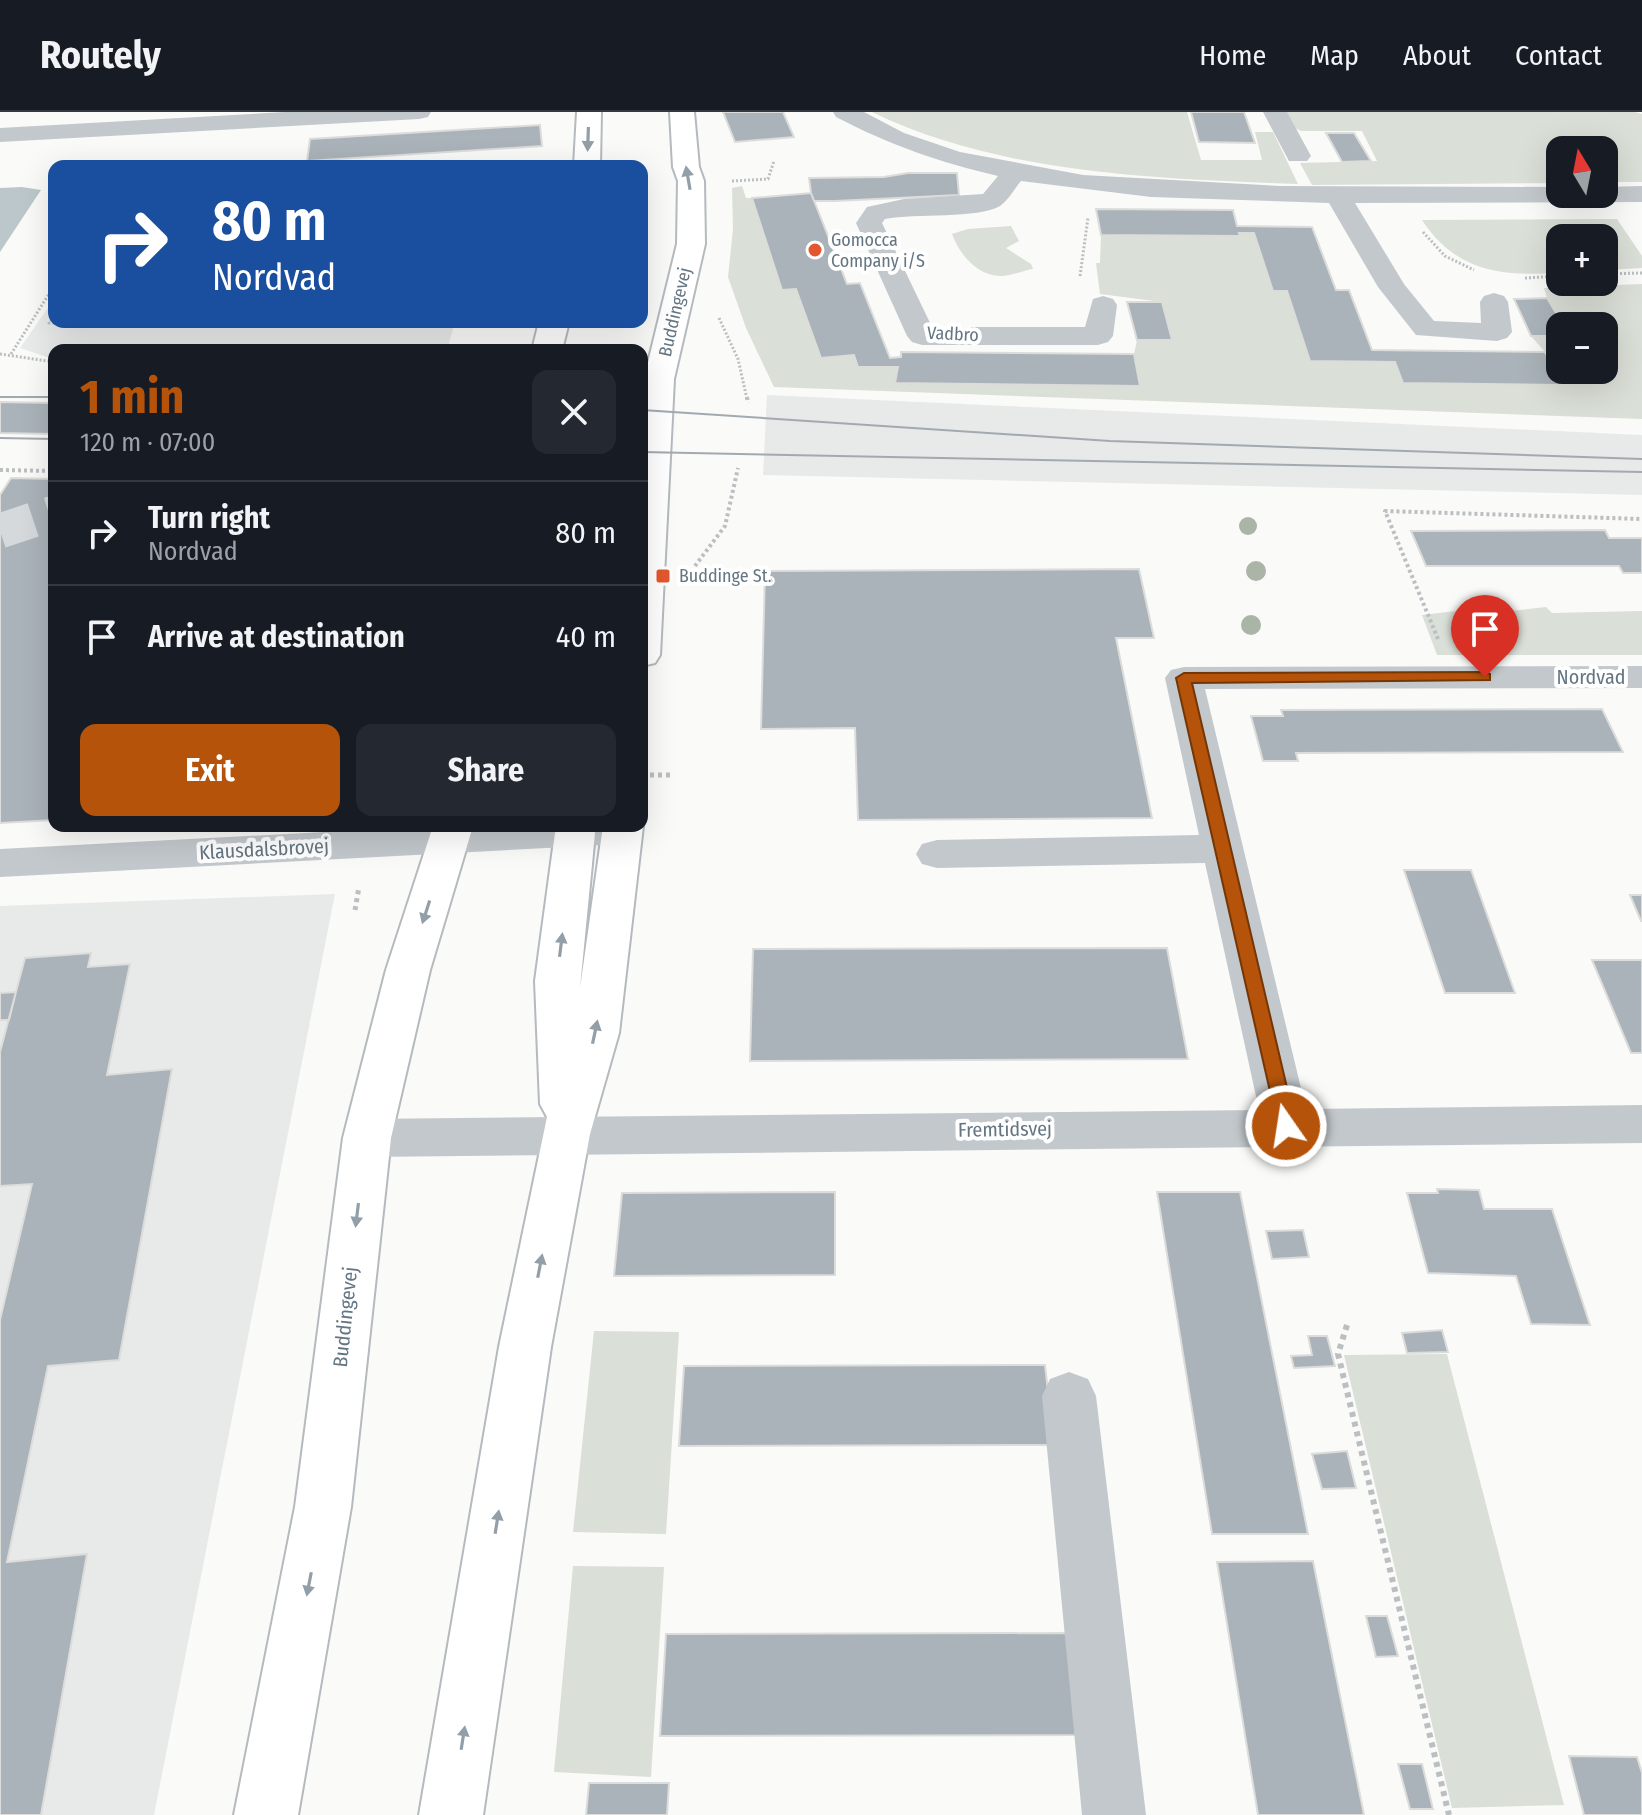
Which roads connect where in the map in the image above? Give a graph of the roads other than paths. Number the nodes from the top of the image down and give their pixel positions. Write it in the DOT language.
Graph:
graph roads {
  1 [pos="419,112"];
  2 [pos="589,112"];
  3 [pos="682,112"];
  4 [pos="845,112"];
  5 [pos="1275,112"];
  6 [pos="0,135"];
  7 [pos="1298,156"];
  8 [pos="587,160"];
  9 [pos="1015,171"];
  10 [pos="1338,195"];
  11 [pos="1631,201"];
  12 [pos="1494,302"];
  13 [pos="1103,305"];
  14 [pos="648,573"];
  15 [pos="1642,677"];
  16 [pos="452,832"];
  17 [pos="585,832"];
  18 [pos="622,832"];
  19 [pos="575,833"];
  20 [pos="1223,849"];
  21 [pos="937,854"];
  22 [pos="0,863"];
  23 [pos="1642,1124"];
  24 [pos="1286,1126"];
  25 [pos="566,1134"];
  26 [pos="367,1138"];
  27 [pos="1069,1396"];
  28 [pos="266,1815"];
  29 [pos="451,1815"];
  30 [pos="1114,1815"];
  1 -- 6 [label="street"];
  2 -- 8 [label="main road, one-way"];
  14 -- 3 [label="main road, Buddingevej, one-way"];
  4 -- 9 [label="street"];
  5 -- 7 [label="street"];
  9 -- 10 [label="street"];
  9 -- 13 [label="street, Vadbro"];
  10 -- 11 [label="street"];
  10 -- 12 [label="street"];
  15 -- 20 [label="street, Nordvad"];
  16 -- 19 [label="street, Klausdalsbrovej"];
  16 -- 22 [label="street, Klausdalsbrovej"];
  16 -- 26 [label="main road, Buddingevej, one-way"];
  17 -- 19 [label="street, Klausdalsbrovej"];
  25 -- 18 [label="main road, one-way"];
  25 -- 19 [label="main road, one-way"];
  20 -- 21 [label="street"];
  20 -- 24 [label="street, Nordvad"];
  23 -- 24 [label="street, Fremtidsvej"];
  24 -- 25 [label="street, Fremtidsvej"];
  25 -- 26 [label="street, Fremtidsvej"];
  29 -- 25 [label="main road, one-way"];
  26 -- 28 [label="main road, Buddingevej, one-way"];
  27 -- 30 [label="street"];
}
